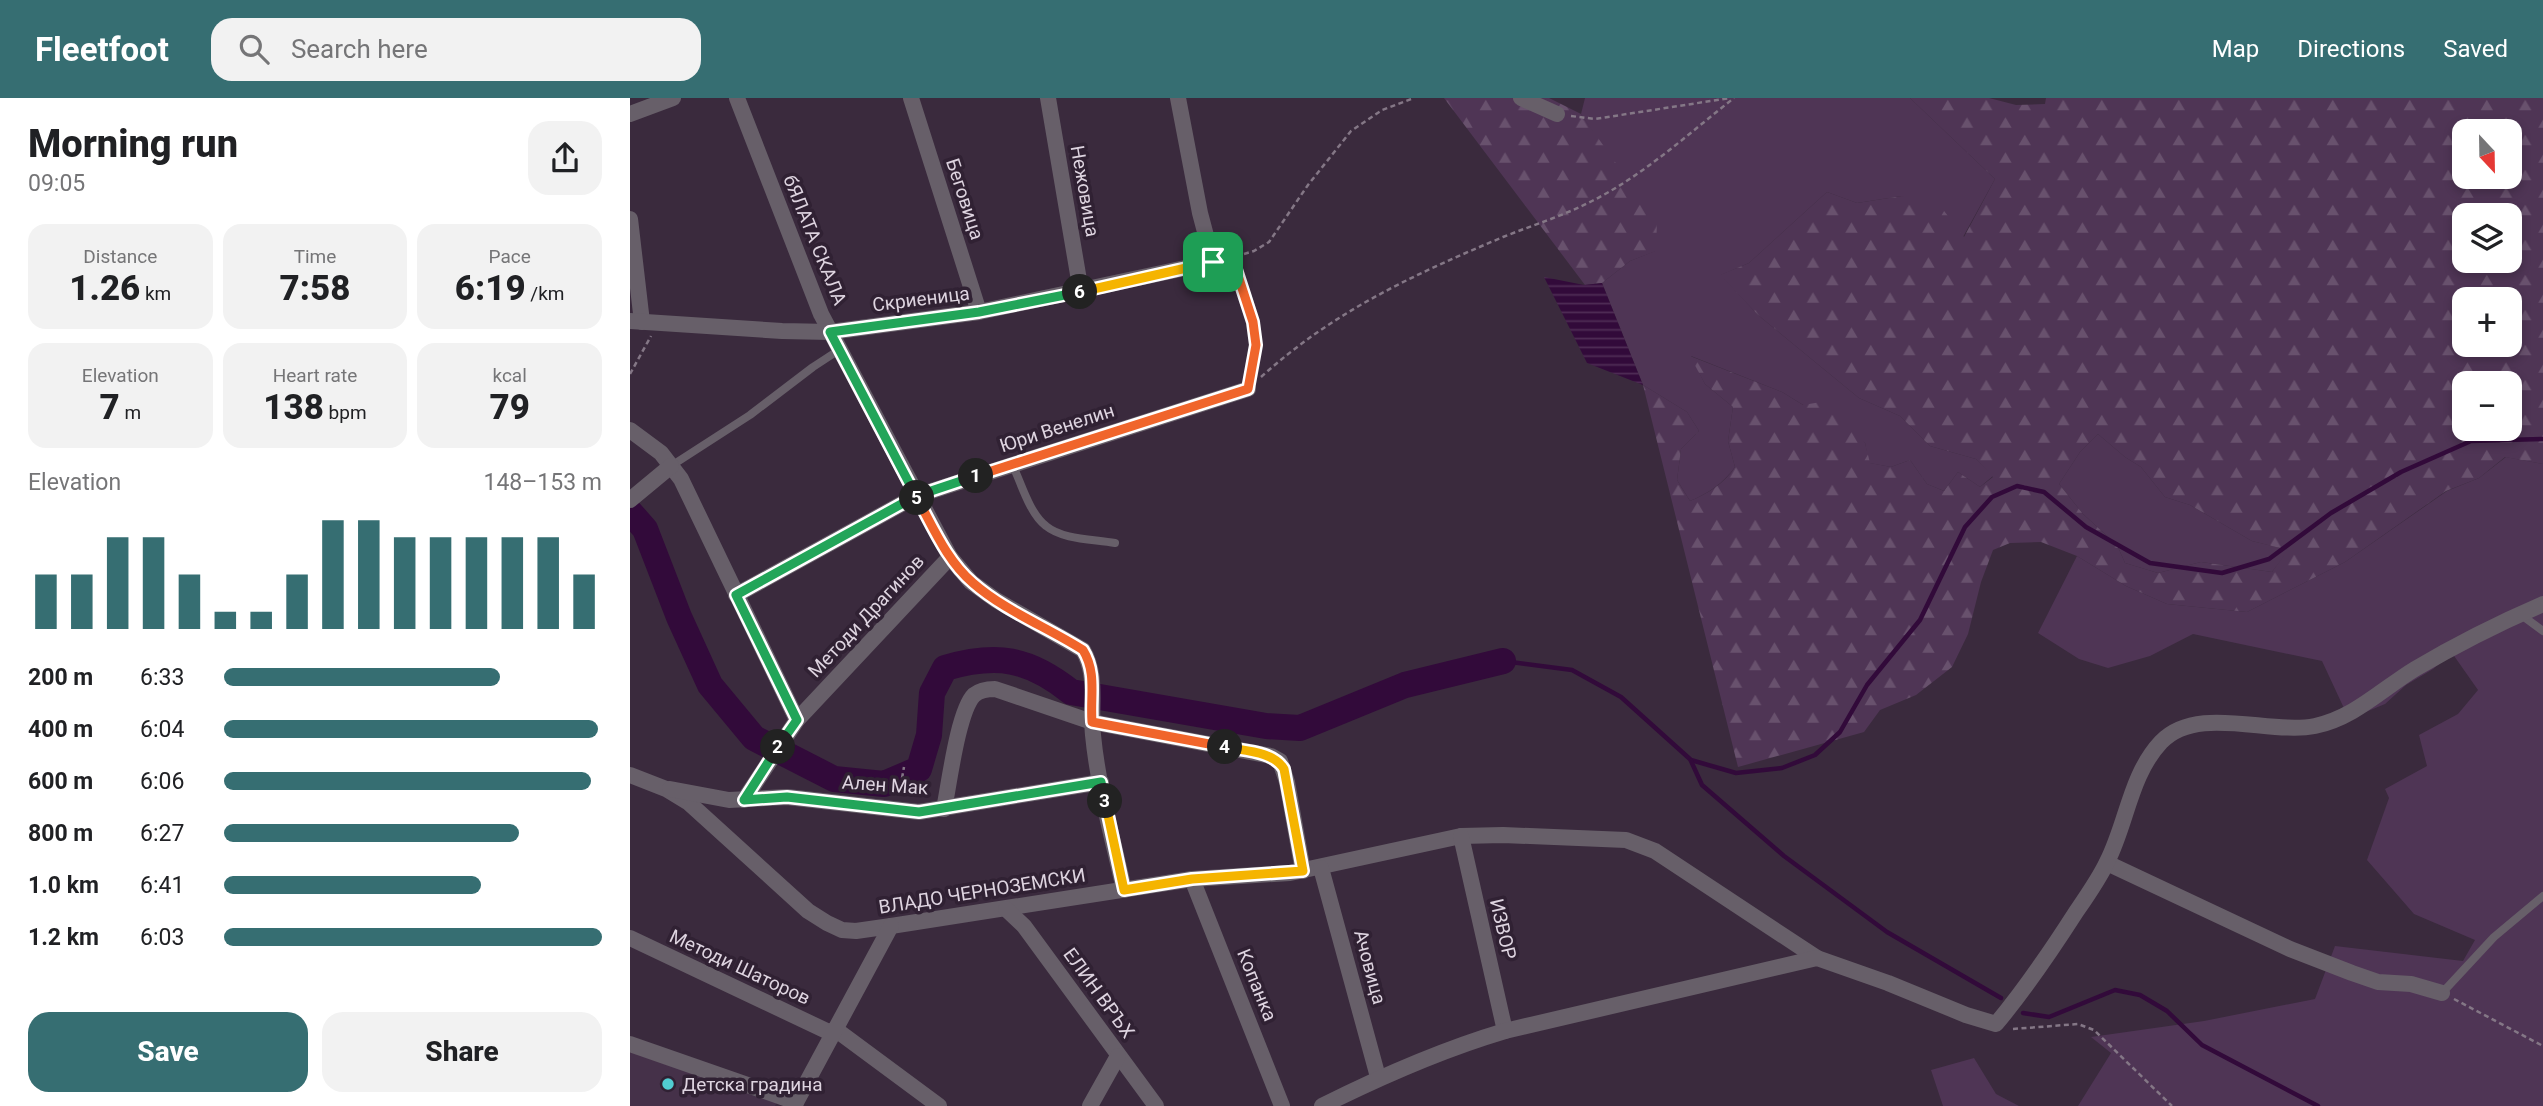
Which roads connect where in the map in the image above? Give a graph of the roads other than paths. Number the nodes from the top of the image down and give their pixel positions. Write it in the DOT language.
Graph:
graph roads {
  1 [pos="673,98"];
  2 [pos="737,98"];
  3 [pos="911,98"];
  4 [pos="1048,98"];
  5 [pos="1178,98"];
  6 [pos="1521,98"];
  7 [pos="630,114"];
  8 [pos="1557,114"];
  9 [pos="630,219"];
  10 [pos="1213,262"];
  11 [pos="1081,292"];
  12 [pos="979,312"];
  13 [pos="643,322"];
  14 [pos="830,332"];
  15 [pos="839,350"];
  16 [pos="1248,389"];
  17 [pos="630,430"];
  18 [pos="1012,464"];
  19 [pos="671,466"];
  20 [pos="916,496"];
  21 [pos="630,500"];
  22 [pos="1115,543"];
  23 [pos="950,557"];
  24 [pos="736,595"];
  25 [pos="2543,604"];
  26 [pos="2521,614"];
  27 [pos="2543,631"];
  28 [pos="1092,718"];
  29 [pos="797,720"];
  30 [pos="630,775"];
  31 [pos="1101,782"];
  32 [pos="666,789"];
  33 [pos="744,800"];
  34 [pos="944,809"];
  35 [pos="1461,836"];
  36 [pos="2107,863"];
  37 [pos="1321,868"];
  38 [pos="1303,871"];
  39 [pos="1192,879"];
  40 [pos="1124,890"];
  41 [pos="2543,896"];
  42 [pos="1006,909"];
  43 [pos="891,926"];
  44 [pos="630,938"];
  45 [pos="1817,957"];
  46 [pos="2442,993"];
  47 [pos="834,1031"];
  48 [pos="1505,1031"];
  49 [pos="630,1045"];
  50 [pos="1118,1056"];
  51 [pos="1378,1077"];
  52 [pos="795,1104"];
  53 [pos="939,1106"];
  54 [pos="1090,1106"];
  55 [pos="1156,1106"];
  56 [pos="1282,1106"];
  57 [pos="1322,1106"];
  1 -- 7 [label="street"];
  2 -- 14 [label="street, бЯЛАТА СКАЛА"];
  3 -- 12 [label="street, Беговица"];
  4 -- 11 [label="street, Нежовица"];
  5 -- 10 [label="street"];
  6 -- 8 [label="street"];
  9 -- 13 [label="street"];
  10 -- 11 [label="street, Скриеница"];
  10 -- 16 [label="lane"];
  11 -- 12 [label="street, Скриеница"];
  12 -- 14 [label="street, Скриеница"];
  13 -- 14 [label="street, Скриеница"];
  14 -- 15 [label="street, бЯЛАТА СКАЛА"];
  15 -- 19 [label="lane"];
  15 -- 20 [label="street, бЯЛАТА СКАЛА"];
  16 -- 18 [label="street, Юри Венелин"];
  17 -- 19 [label="street"];
  18 -- 20 [label="street, Юри Венелин"];
  18 -- 22 [label="lane"];
  19 -- 21 [label="street"];
  19 -- 24 [label="street"];
  20 -- 23 [label="street, бЯЛАТА СКАЛА"];
  20 -- 24 [label="street, Юри Венелин"];
  23 -- 28 [label="street, бЯЛАТА СКАЛА"];
  23 -- 29 [label="street, Методи Драгинов"];
  24 -- 29 [label="street"];
  25 -- 26 [label="street"];
  26 -- 27 [label="lane"];
  26 -- 36 [label="street"];
  28 -- 31 [label="street"];
  28 -- 34 [label="street"];
  28 -- 38 [label="street"];
  29 -- 33 [label="street, Методи Драгинов"];
  30 -- 32 [label="street, ВЛАДО ЧЕРНОЗЕМСКИ"];
  31 -- 34 [label="street, Ален Мак"];
  31 -- 40 [label="street"];
  32 -- 33 [label="street, Ален Мак"];
  32 -- 43 [label="street, ВЛАДО ЧЕРНОЗЕМСКИ"];
  33 -- 34 [label="street, Ален Мак"];
  35 -- 37 [label="street, ВЛАДО ЧЕРНОЗЕМСКИ"];
  35 -- 45 [label="street, ВЛАДО ЧЕРНОЗЕМСКИ"];
  35 -- 48 [label="street, ИЗВОР"];
  36 -- 45 [label="street, ВЛАДО ЧЕРНОЗЕМСКИ"];
  36 -- 46 [label="street"];
  37 -- 38 [label="street, ВЛАДО ЧЕРНОЗЕМСКИ"];
  37 -- 51 [label="street, Ачовица"];
  38 -- 39 [label="street, ВЛАДО ЧЕРНОЗЕМСКИ"];
  39 -- 40 [label="street, ВЛАДО ЧЕРНОЗЕМСКИ"];
  39 -- 56 [label="street, Копанка"];
  40 -- 42 [label="street, ВЛАДО ЧЕРНОЗЕМСКИ"];
  41 -- 46 [label="lane"];
  42 -- 43 [label="street, ВЛАДО ЧЕРНОЗЕМСКИ"];
  42 -- 50 [label="street, ЕЛИН ВРЪХ"];
  43 -- 47 [label="street"];
  44 -- 47 [label="street, Методи Шаторов"];
  45 -- 48 [label="street"];
  47 -- 52 [label="street"];
  47 -- 53 [label="street, Методи Шаторов"];
  48 -- 51 [label="street"];
  49 -- 52 [label="street"];
  50 -- 54 [label="street"];
  50 -- 55 [label="street, ЕЛИН ВРЪХ"];
  51 -- 57 [label="street"];
}
